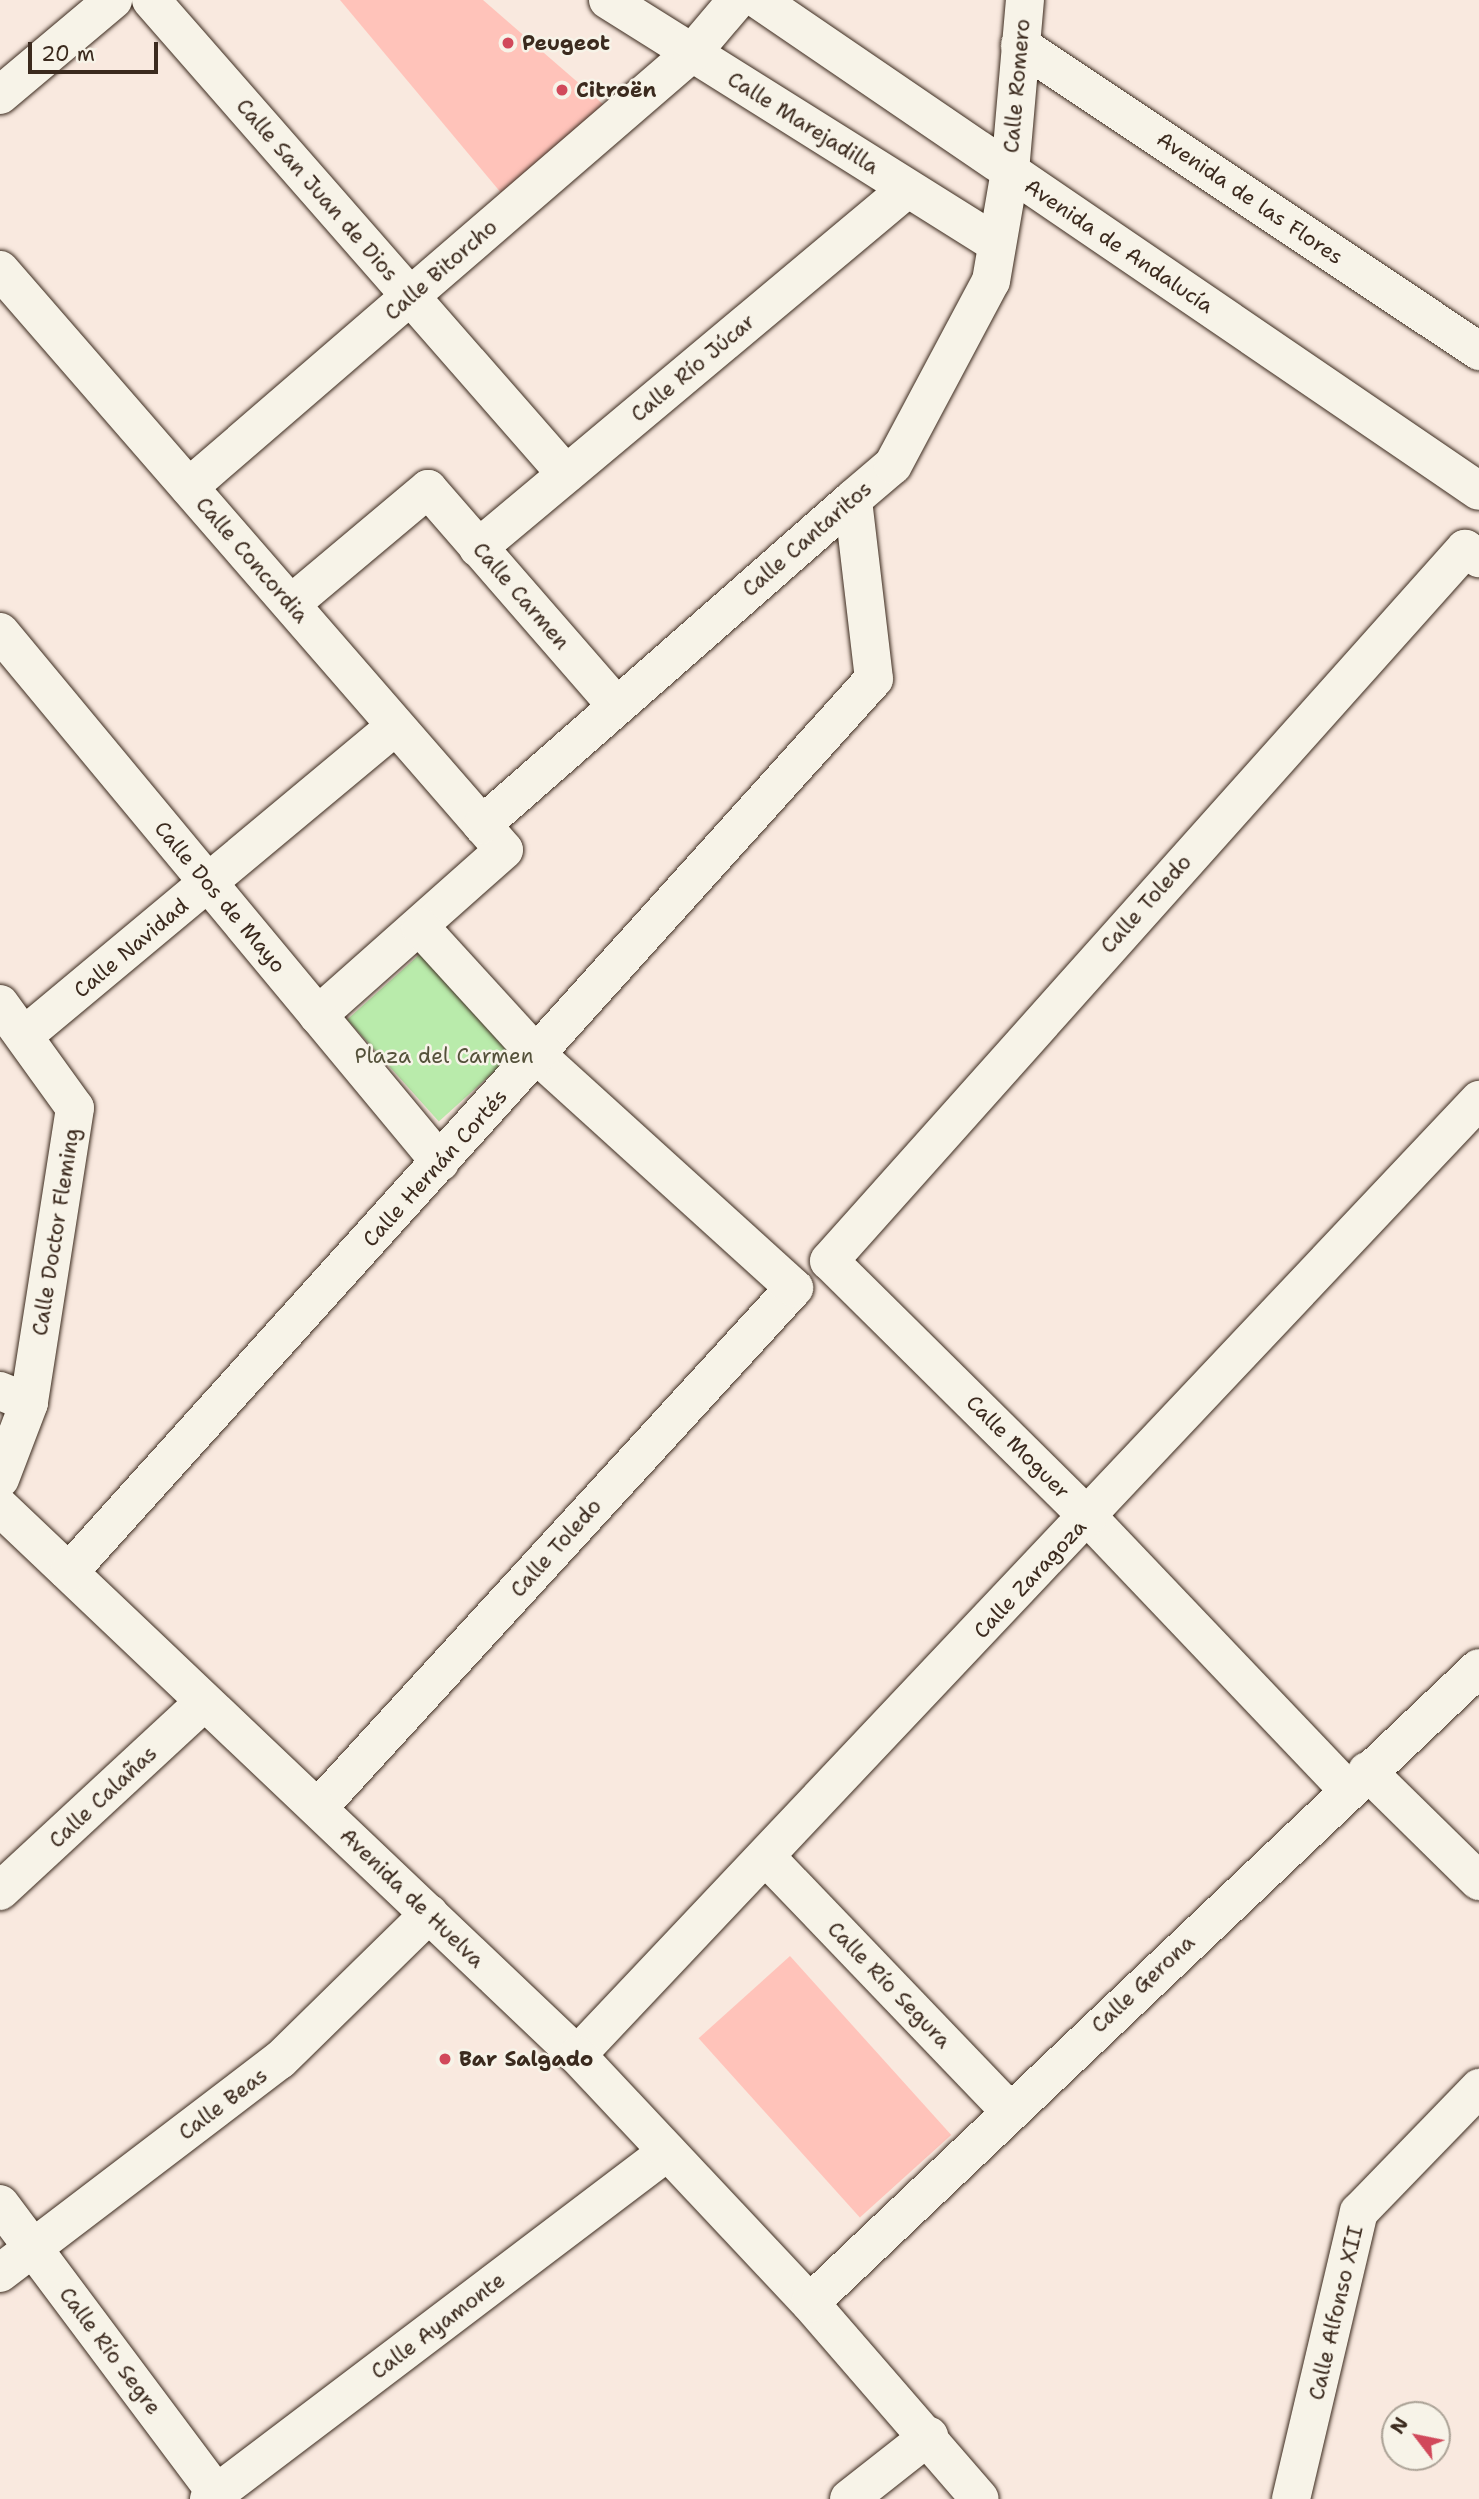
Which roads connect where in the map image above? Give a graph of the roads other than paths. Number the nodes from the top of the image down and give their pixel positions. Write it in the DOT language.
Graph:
graph roads {
  1 [pos="113,0"];
  2 [pos="150,0"];
  3 [pos="608,0"];
  4 [pos="737,0"];
  5 [pos="759,0"];
  6 [pos="1025,0"];
  7 [pos="1020,44"];
  8 [pos="692,53"];
  9 [pos="0,95"];
  10 [pos="1010,171"];
  11 [pos="907,189"];
  12 [pos="998,244"];
  13 [pos="0,270"];
  14 [pos="410,297"];
  15 [pos="1479,351"];
  16 [pos="566,474"];
  17 [pos="189,488"];
  18 [pos="1479,491"];
  19 [pos="853,499"];
  20 [pos="478,548"];
  21 [pos="1472,554"];
  22 [pos="291,604"];
  23 [pos="0,632"];
  24 [pos="614,703"];
  25 [pos="396,726"];
  26 [pos="493,837"];
  27 [pos="209,884"];
  28 [pos="420,927"];
  29 [pos="0,1004"];
  30 [pos="318,1015"];
  31 [pos="26,1034"];
  32 [pos="537,1055"];
  33 [pos="1479,1100"];
  34 [pos="440,1162"];
  35 [pos="829,1261"];
  36 [pos="14,1397"];
  37 [pos="0,1479"];
  38 [pos="0,1507"];
  39 [pos="1088,1517"];
  40 [pos="69,1572"];
  41 [pos="1479,1668"];
  42 [pos="204,1702"];
  43 [pos="1357,1780"];
  44 [pos="318,1808"];
  45 [pos="768,1859"];
  46 [pos="1479,1881"];
  47 [pos="0,1891"];
  48 [pos="429,1914"];
  49 [pos="578,2055"];
  50 [pos="1479,2088"];
  51 [pos="1010,2111"];
  52 [pos="667,2152"];
  53 [pos="0,2204"];
  54 [pos="34,2249"];
  55 [pos="0,2273"];
  56 [pos="810,2303"];
  57 [pos="929,2437"];
  58 [pos="965,2494"];
  59 [pos="215,2497"];
  60 [pos="849,2499"];
  61 [pos="1291,2499"];
  1 -- 9 [label="main road"];
  2 -- 14 [label="main road, Calle San Juan de Dios"];
  3 -- 8 [label="main road, Calle Marejadilla"];
  4 -- 8 [label="main road"];
  5 -- 10 [label="main road, Avenida de Andalucía"];
  6 -- 7 [label="main road, Calle Romero"];
  7 -- 10 [label="main road, Calle Romero"];
  7 -- 15 [label="main road, Avenida de las Flores"];
  8 -- 11 [label="main road, Calle Marejadilla"];
  8 -- 14 [label="main road, Calle Bitorcho"];
  10 -- 12 [label="main road, Calle Cantaritos"];
  10 -- 18 [label="main road, Avenida de Andalucía"];
  11 -- 12 [label="main road, Calle Marejadilla"];
  11 -- 16 [label="main road, Calle Río Júcar"];
  12 -- 19 [label="main road, Calle Cantaritos"];
  13 -- 17 [label="main road, Calle Concordia"];
  14 -- 16 [label="main road, Calle San Juan de Dios"];
  14 -- 17 [label="main road, Calle Bitorcho"];
  16 -- 20 [label="main road, Calle Río Júcar"];
  17 -- 22 [label="main road, Calle Concordia"];
  19 -- 24 [label="main road, Calle Cantaritos"];
  19 -- 32 [label="main road, Calle Hernán Cortés"];
  20 -- 22 [label="main road, Calle Carmen"];
  20 -- 24 [label="main road, Calle Carmen"];
  21 -- 35 [label="main road, Calle Toledo"];
  22 -- 25 [label="main road, Calle Concordia"];
  23 -- 27 [label="main road, Calle Dos de Mayo"];
  24 -- 26 [label="main road, Calle Cantaritos"];
  25 -- 26 [label="main road, Calle Concordia"];
  25 -- 27 [label="main road, Calle Navidad"];
  26 -- 28 [label="main road"];
  27 -- 30 [label="main road, Calle Dos de Mayo"];
  27 -- 31 [label="main road, Calle Navidad"];
  28 -- 30 [label="main road"];
  28 -- 32 [label="main road"];
  29 -- 31 [label="main road, Calle Doctor Fleming"];
  30 -- 34 [label="main road, Calle Dos de Mayo"];
  31 -- 36 [label="main road, Calle Doctor Fleming"];
  32 -- 34 [label="main road, Calle Hernán Cortés"];
  32 -- 44 [label="main road, Calle Toledo"];
  33 -- 39 [label="main road, Calle Zaragoza"];
  34 -- 40 [label="main road, Calle Hernán Cortés"];
  35 -- 39 [label="main road, Calle Moguer"];
  36 -- 37 [label="main road, Calle Doctor Fleming"];
  38 -- 40 [label="main road, Avenida de Huelva"];
  39 -- 43 [label="main road, Calle Moguer"];
  39 -- 45 [label="main road, Calle Zaragoza"];
  40 -- 42 [label="main road, Avenida de Huelva"];
  41 -- 43 [label="main road, Calle Gerona"];
  42 -- 44 [label="main road, Avenida de Huelva"];
  42 -- 47 [label="main road, Calle Calañas"];
  43 -- 46 [label="main road, Calle Moguer"];
  43 -- 51 [label="main road, Calle Gerona"];
  44 -- 48 [label="main road, Avenida de Huelva"];
  45 -- 49 [label="main road, Calle Zaragoza"];
  45 -- 51 [label="main road, Calle Río Segura"];
  48 -- 49 [label="main road, Avenida de Huelva"];
  48 -- 54 [label="main road, Calle Beas"];
  49 -- 52 [label="main road, Avenida de Huelva"];
  50 -- 61 [label="main road, Calle Alfonso XII"];
  51 -- 56 [label="main road, Calle Gerona"];
  52 -- 56 [label="main road, Avenida de Huelva"];
  52 -- 59 [label="main road, Calle Ayamonte"];
  53 -- 54 [label="main road, Calle Río Segre"];
  54 -- 55 [label="main road, Calle Beas"];
  54 -- 59 [label="main road, Calle Río Segre"];
  56 -- 57 [label="main road, Avenida de Huelva"];
  57 -- 58 [label="main road, Avenida de Huelva"];
  57 -- 60 [label="main road"];
}
